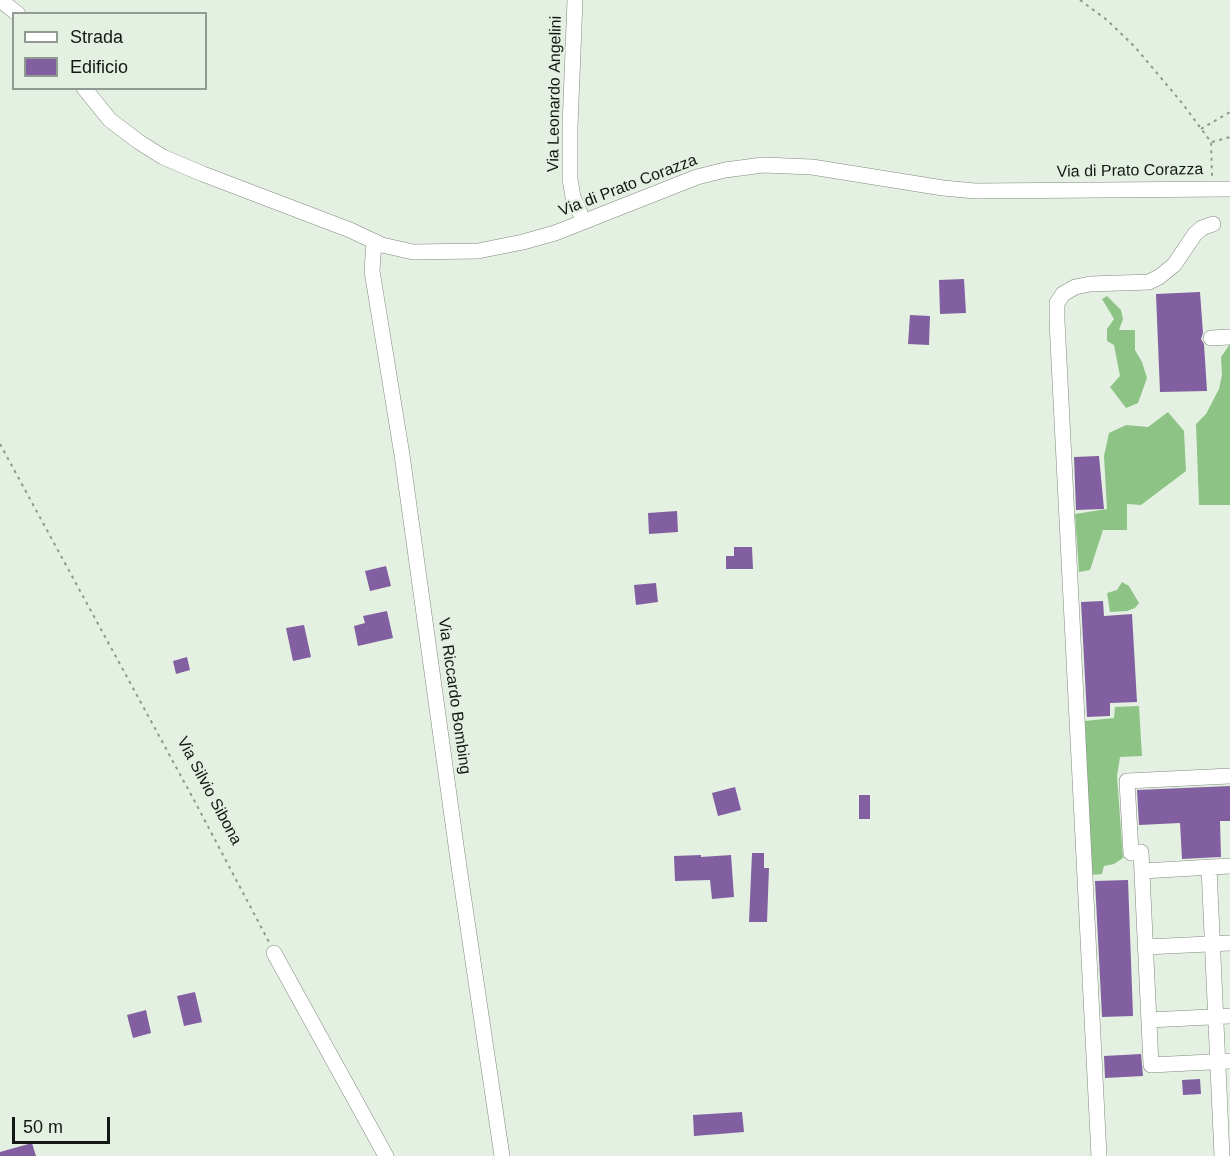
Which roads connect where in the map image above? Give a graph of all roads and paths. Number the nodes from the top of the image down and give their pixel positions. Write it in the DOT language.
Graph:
graph roads {
  1 [pos="0,0"];
  2 [pos="575,0"];
  3 [pos="1080,0"];
  4 [pos="15,12"];
  5 [pos="85,90"];
  6 [pos="1230,112"];
  7 [pos="1201,129"];
  8 [pos="1230,137"];
  9 [pos="1211,142"];
  10 [pos="1213,188"];
  11 [pos="1230,189"];
  12 [pos="584,222"];
  13 [pos="1213,224"];
  14 [pos="374,241"];
  15 [pos="1230,337"];
  16 [pos="1211,338"];
  17 [pos="0,444"];
  18 [pos="1230,776"];
  19 [pos="1230,866"];
  20 [pos="1209,868"];
  21 [pos="1142,872"];
  22 [pos="1230,943"];
  23 [pos="1212,944"];
  24 [pos="1145,947"];
  25 [pos="274,953"];
  26 [pos="1223,1016"];
  27 [pos="1149,1020"];
  28 [pos="1224,1061"];
  29 [pos="386,1156"];
  30 [pos="502,1156"];
  31 [pos="1099,1156"];
  32 [pos="1222,1156"];
  1 -- 4 [label="street"];
  2 -- 12 [label="street, Via Leonardo Angelini"];
  3 -- 7 [label="path"];
  5 -- 14 [label="street, Via di Prato Corazza"];
  6 -- 7 [label="path"];
  7 -- 9 [label="path"];
  8 -- 9 [label="path"];
  9 -- 10 [label="path"];
  10 -- 11 [label="street, Via di Prato Corazza"];
  10 -- 12 [label="street, Via di Prato Corazza"];
  12 -- 14 [label="street, Via di Prato Corazza"];
  13 -- 31 [label="street"];
  14 -- 30 [label="street, Via Riccardo Bombing"];
  15 -- 16 [label="street"];
  17 -- 25 [label="path, Via Silvio Sibona"];
  18 -- 21 [label="street"];
  19 -- 20 [label="street"];
  20 -- 21 [label="street"];
  20 -- 23 [label="street"];
  21 -- 24 [label="street"];
  22 -- 23 [label="street"];
  23 -- 24 [label="street"];
  23 -- 26 [label="street"];
  24 -- 27 [label="street"];
  25 -- 29 [label="street"];
  26 -- 27 [label="street"];
  26 -- 28 [label="street"];
  27 -- 28 [label="street"];
  28 -- 32 [label="street"];
}
